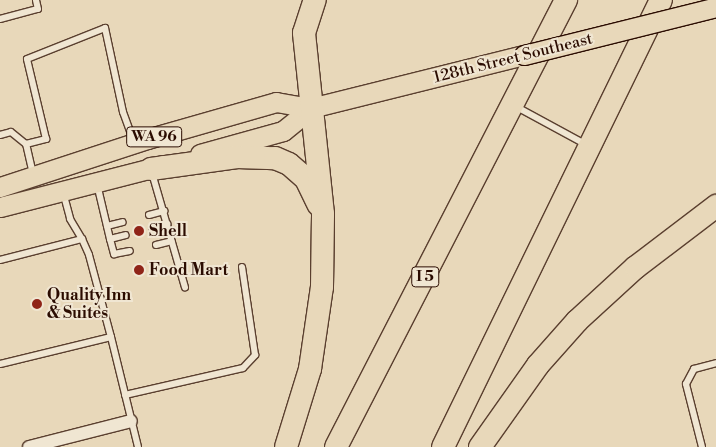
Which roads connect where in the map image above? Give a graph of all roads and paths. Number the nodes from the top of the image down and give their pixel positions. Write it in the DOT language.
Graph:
graph roads {
  1 [pos="36,0"];
  2 [pos="315,0"];
  3 [pos="566,0"];
  4 [pos="661,0"];
  5 [pos="716,7"];
  6 [pos="0,19"];
  7 [pos="514,106"];
  8 [pos="310,108"];
  9 [pos="0,135"];
  10 [pos="134,143"];
  11 [pos="26,144"];
  12 [pos="588,146"];
  13 [pos="150,169"];
  14 [pos="34,178"];
  15 [pos="97,183"];
  16 [pos="0,187"];
  17 [pos="63,192"];
  18 [pos="0,198"];
  19 [pos="716,206"];
  20 [pos="0,207"];
  21 [pos="164,211"];
  22 [pos="322,214"];
  23 [pos="149,215"];
  24 [pos="123,222"];
  25 [pos="167,224"];
  26 [pos="107,226"];
  27 [pos="152,228"];
  28 [pos="126,235"];
  29 [pos="82,239"];
  30 [pos="110,239"];
  31 [pos="172,240"];
  32 [pos="156,245"];
  33 [pos="130,251"];
  34 [pos="0,260"];
  35 [pos="242,267"];
  36 [pos="185,287"];
  37 [pos="111,337"];
  38 [pos="716,363"];
  39 [pos="0,364"];
  40 [pos="125,395"];
  41 [pos="131,421"];
  42 [pos="29,447"];
  43 [pos="138,447"];
  44 [pos="286,447"];
  45 [pos="336,447"];
  46 [pos="444,447"];
  47 [pos="480,447"];
  48 [pos="702,447"];
  1 -- 6 [label="lane"];
  2 -- 8 [label="highway"];
  3 -- 7 [label="highway, I 5"];
  4 -- 12 [label="highway"];
  5 -- 8 [label="main road, 128th Street Southeast / WA 96, bridge"];
  7 -- 12 [label="lane"];
  7 -- 45 [label="highway, I 5"];
  8 -- 10 [label="main road, 128th Street Southeast / WA 96"];
  8 -- 13 [label="main road, 128th Street Southeast / WA 96"];
  8 -- 22 [label="highway"];
  9 -- 11 [label="lane"];
  10 -- 11 [label="lane"];
  10 -- 14 [label="main road, 128th Street Southeast / WA 96"];
  11 -- 14 [label="lane"];
  12 -- 46 [label="highway"];
  13 -- 15 [label="main road, 128th Street Southeast / WA 96"];
  13 -- 21 [label="lane"];
  13 -- 22 [label="highway"];
  14 -- 16 [label="main road, 128th Street Southeast / WA 96"];
  14 -- 18 [label="main road"];
  15 -- 17 [label="main road, 128th Street Southeast / WA 96"];
  15 -- 26 [label="lane"];
  17 -- 20 [label="main road, 128th Street Southeast / WA 96"];
  17 -- 29 [label="lane"];
  19 -- 47 [label="highway"];
  21 -- 23 [label="lane"];
  21 -- 25 [label="lane"];
  22 -- 44 [label="highway"];
  24 -- 26 [label="lane"];
  25 -- 27 [label="lane"];
  25 -- 31 [label="lane"];
  26 -- 30 [label="lane"];
  28 -- 30 [label="lane"];
  29 -- 34 [label="lane"];
  29 -- 37 [label="lane"];
  30 -- 33 [label="lane"];
  31 -- 32 [label="lane"];
  31 -- 36 [label="lane"];
  35 -- 40 [label="lane"];
  37 -- 39 [label="lane"];
  37 -- 40 [label="lane"];
  38 -- 48 [label="lane"];
  40 -- 41 [label="lane"];
  41 -- 42 [label="street"];
  41 -- 43 [label="lane"];
}
